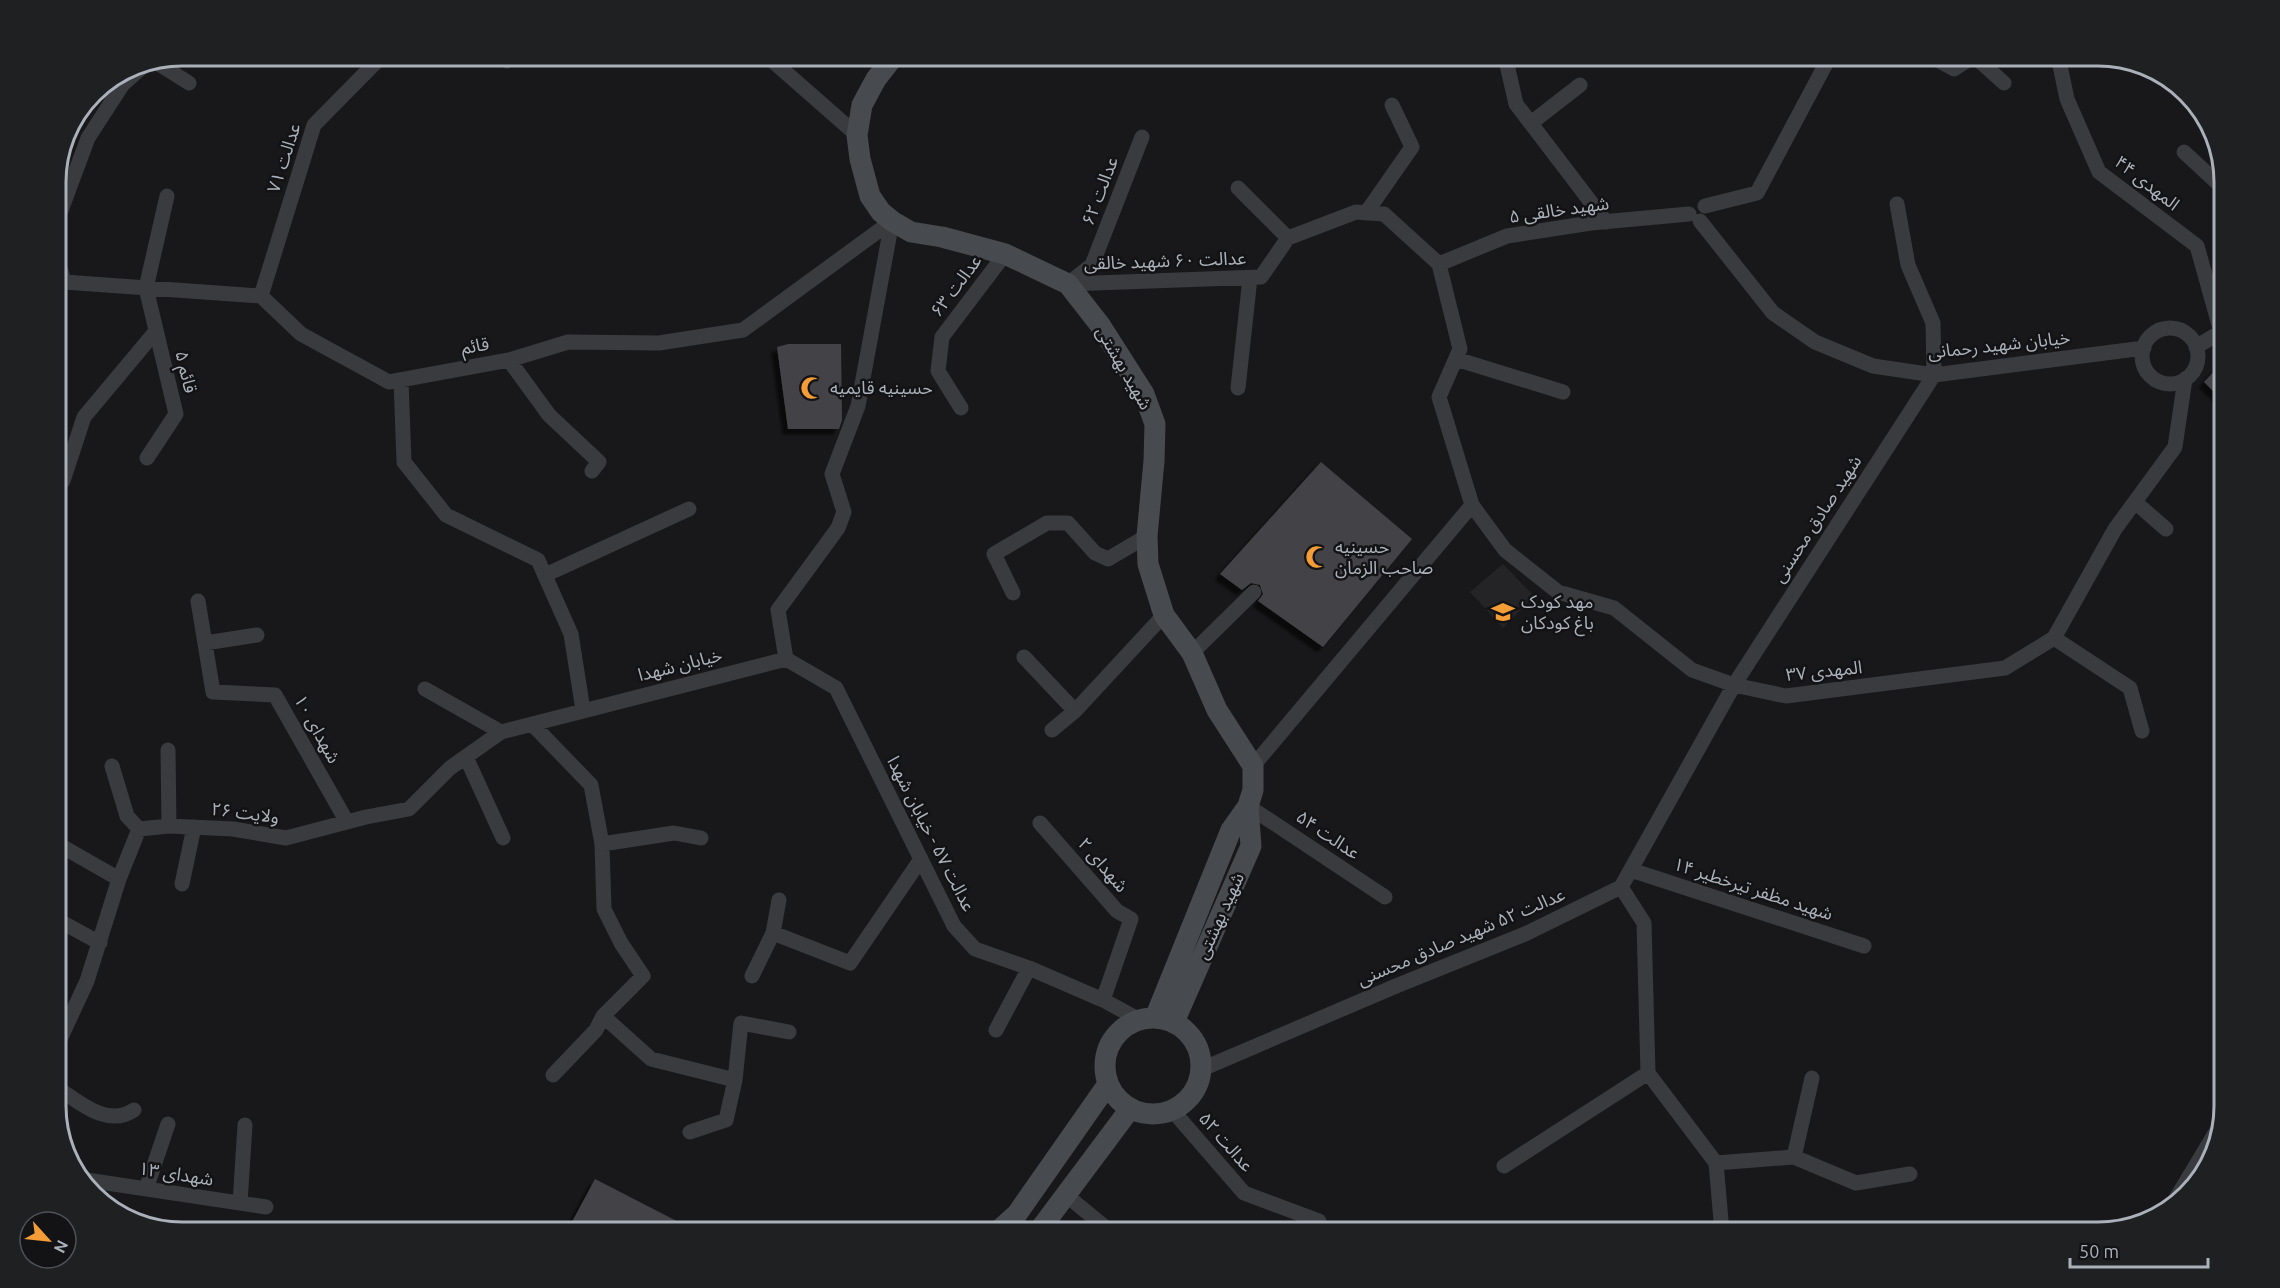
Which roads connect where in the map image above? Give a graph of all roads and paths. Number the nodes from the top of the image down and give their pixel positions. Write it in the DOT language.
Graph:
graph roads {
  1 [pos="372,66"];
  2 [pos="778,66"];
  3 [pos="886,66"];
  4 [pos="1507,66"];
  5 [pos="1825,66"];
  6 [pos="1985,66"];
  7 [pos="2060,66"];
  8 [pos="164,67"];
  9 [pos="189,83"];
  10 [pos="2004,83"];
  11 [pos="117,85"];
  12 [pos="1580,85"];
  13 [pos="1392,105"];
  14 [pos="1531,123"];
  15 [pos="857,135"];
  16 [pos="1142,137"];
  17 [pos="2184,152"];
  18 [pos="2214,180"];
  19 [pos="1238,188"];
  20 [pos="167,196"];
  21 [pos="66,197"];
  22 [pos="1897,204"];
  23 [pos="1366,213"];
  24 [pos="1695,218"];
  25 [pos="892,221"];
  26 [pos="1606,222"];
  27 [pos="1288,238"];
  28 [pos="1005,254"];
  29 [pos="1439,264"];
  30 [pos="1250,278"];
  31 [pos="66,283"];
  32 [pos="1068,284"];
  33 [pos="146,288"];
  34 [pos="261,296"];
  35 [pos="2214,302"];
  36 [pos="156,331"];
  37 [pos="2214,336"];
  38 [pos="2196,347"];
  39 [pos="2144,348"];
  40 [pos="1456,359"];
  41 [pos="509,360"];
  42 [pos="1934,375"];
  43 [pos="2185,379"];
  44 [pos="401,380"];
  45 [pos="1238,388"];
  46 [pos="1563,392"];
  47 [pos="961,408"];
  48 [pos="147,458"];
  49 [pos="592,471"];
  50 [pos="66,472"];
  51 [pos="2134,502"];
  52 [pos="1472,505"];
  53 [pos="689,509"];
  54 [pos="2166,530"];
  55 [pos="1147,536"];
  56 [pos="545,575"];
  57 [pos="1254,592"];
  58 [pos="1013,593"];
  59 [pos="198,601"];
  60 [pos="1164,615"];
  61 [pos="257,635"];
  62 [pos="2054,638"];
  63 [pos="205,643"];
  64 [pos="1191,653"];
  65 [pos="1024,657"];
  66 [pos="786,659"];
  67 [pos="1734,685"];
  68 [pos="425,690"];
  69 [pos="583,710"];
  70 [pos="1075,711"];
  71 [pos="532,724"];
  72 [pos="1052,730"];
  73 [pos="2142,731"];
  74 [pos="501,732"];
  75 [pos="168,750"];
  76 [pos="466,757"];
  77 [pos="112,766"];
  78 [pos="1253,766"];
  79 [pos="1248,806"];
  80 [pos="347,822"];
  81 [pos="1040,823"];
  82 [pos="169,826"];
  83 [pos="194,827"];
  84 [pos="139,829"];
  85 [pos="503,838"];
  86 [pos="700,838"];
  87 [pos="602,844"];
  88 [pos="66,849"];
  89 [pos="921,859"];
  90 [pos="1631,870"];
  91 [pos="119,879"];
  92 [pos="182,884"];
  93 [pos="1621,887"];
  94 [pos="1385,897"];
  95 [pos="779,900"];
  96 [pos="66,925"];
  97 [pos="773,933"];
  98 [pos="100,943"];
  99 [pos="1864,946"];
  100 [pos="1029,968"];
  101 [pos="752,976"];
  102 [pos="1103,1000"];
  103 [pos="603,1016"];
  104 [pos="1156,1020"];
  105 [pos="66,1026"];
  106 [pos="996,1030"];
  107 [pos="789,1032"];
  108 [pos="1202,1069"];
  109 [pos="1648,1073"];
  110 [pos="553,1075"];
  111 [pos="1812,1077"];
  112 [pos="735,1080"];
  113 [pos="1108,1084"];
  114 [pos="66,1093"];
  115 [pos="1130,1109"];
  116 [pos="134,1110"];
  117 [pos="1173,1111"];
  118 [pos="168,1124"];
  119 [pos="245,1125"];
  120 [pos="690,1132"];
  121 [pos="2206,1149"];
  122 [pos="1794,1157"];
  123 [pos="1716,1162"];
  124 [pos="1504,1166"];
  125 [pos="1910,1174"];
  126 [pos="93,1181"];
  127 [pos="2186,1181"];
  128 [pos="146,1189"];
  129 [pos="1066,1196"];
  130 [pos="240,1203"];
  131 [pos="266,1207"];
  132 [pos="1319,1221"];
  133 [pos="1009,1222"];
  134 [pos="1046,1222"];
  135 [pos="1098,1222"];
  136 [pos="1721,1222"];
  1 -- 34 [label="street, عدالت ۷۱"];
  2 -- 15 [label="street"];
  3 -- 15 [label="main road, شهید بهشتی"];
  4 -- 14 [label="street"];
  5 -- 24 [label="street"];
  6 -- 10 [label="street"];
  7 -- 35 [label="street, المهدی ۴۴"];
  8 -- 9 [label="street"];
  11 -- 21 [label="street"];
  12 -- 14 [label="street"];
  13 -- 23 [label="street"];
  14 -- 26 [label="street"];
  15 -- 25 [label="main road, شهید بهشتی"];
  16 -- 32 [label="street, عدالت ۶۲"];
  17 -- 18 [label="street"];
  19 -- 27 [label="street"];
  20 -- 33 [label="street"];
  22 -- 42 [label="street"];
  23 -- 27 [label="street"];
  23 -- 29 [label="street"];
  24 -- 26 [label="street, شهید خالقی ۵"];
  24 -- 42 [label="street, خیابان شهید رحمانی"];
  25 -- 28 [label="main road, شهید بهشتی"];
  25 -- 41 [label="street, قائم"];
  25 -- 66 [label="street"];
  26 -- 29 [label="street, شهید خالقی ۵"];
  27 -- 30 [label="street, عدالت ۶۰ شهید خالقی"];
  28 -- 32 [label="main road, شهید بهشتی"];
  28 -- 47 [label="street, عدالت ۶۳"];
  29 -- 40 [label="street"];
  30 -- 32 [label="street, عدالت ۶۰ شهید خالقی"];
  30 -- 45 [label="street"];
  31 -- 33 [label="street"];
  32 -- 55 [label="main road, شهید بهشتی"];
  33 -- 34 [label="street"];
  33 -- 36 [label="street, قائم ۵"];
  34 -- 44 [label="street, قائم"];
  36 -- 48 [label="street, قائم ۵"];
  36 -- 50 [label="street"];
  37 -- 38 [label="street"];
  38 -- 39 [label="street"];
  38 -- 43 [label="street"];
  39 -- 42 [label="street, خیابان شهید رحمانی"];
  39 -- 43 [label="street"];
  40 -- 46 [label="street"];
  40 -- 52 [label="street, المهدی ۳۷"];
  41 -- 44 [label="street, قائم"];
  41 -- 49 [label="street"];
  42 -- 67 [label="street, شهید صادق محسنی"];
  43 -- 51 [label="street, المهدی ۳۷"];
  44 -- 56 [label="street"];
  51 -- 54 [label="street"];
  51 -- 62 [label="street, المهدی ۳۷"];
  52 -- 67 [label="street, المهدی ۳۷"];
  52 -- 78 [label="street"];
  53 -- 56 [label="street"];
  55 -- 58 [label="street"];
  55 -- 60 [label="main road, شهید بهشتی"];
  56 -- 69 [label="street"];
  57 -- 64 [label="street"];
  59 -- 63 [label="street, شهدای ۱۰"];
  60 -- 64 [label="main road, شهید بهشتی"];
  60 -- 70 [label="street"];
  61 -- 63 [label="street"];
  62 -- 67 [label="street, المهدی ۳۷"];
  62 -- 73 [label="street"];
  63 -- 80 [label="street, شهدای ۱۰"];
  64 -- 78 [label="main road, شهید بهشتی"];
  65 -- 70 [label="street"];
  66 -- 69 [label="street, خیابان شهدا"];
  66 -- 89 [label="street, عدالت ۵۷ - خیابان شهدا"];
  67 -- 90 [label="street"];
  68 -- 74 [label="street"];
  69 -- 71 [label="street, ولایت ۲۶"];
  70 -- 72 [label="street"];
  71 -- 74 [label="street, ولایت ۲۶"];
  71 -- 87 [label="street"];
  74 -- 76 [label="street, ولایت ۲۶"];
  75 -- 82 [label="street"];
  76 -- 80 [label="street, ولایت ۲۶"];
  76 -- 85 [label="street"];
  77 -- 84 [label="street"];
  78 -- 79 [label="main road, شهید بهشتی"];
  79 -- 94 [label="street, عدالت ۵۴"];
  79 -- 104 [label="main road, شهید بهشتی"];
  80 -- 83 [label="street, ولایت ۲۶"];
  81 -- 102 [label="street, شهدای ۲"];
  82 -- 83 [label="street, ولایت ۲۶"];
  82 -- 84 [label="street, ولایت ۲۶"];
  83 -- 92 [label="street"];
  84 -- 91 [label="street"];
  86 -- 87 [label="street"];
  87 -- 103 [label="street"];
  88 -- 91 [label="street"];
  89 -- 97 [label="street"];
  89 -- 100 [label="street, عدالت ۵۷ - خیابان شهدا"];
  90 -- 93 [label="street"];
  90 -- 99 [label="street, شهید مظفر تیرخطیر ۱۴"];
  91 -- 98 [label="street"];
  93 -- 108 [label="street, عدالت ۵۲ شهید صادق محسنی"];
  93 -- 109 [label="street"];
  95 -- 97 [label="street"];
  96 -- 98 [label="street"];
  97 -- 101 [label="street"];
  98 -- 105 [label="street"];
  100 -- 102 [label="street, عدالت ۵۷ - خیابان شهدا"];
  100 -- 106 [label="street"];
  102 -- 104 [label="street, عدالت ۵۷ - خیابان شهدا"];
  103 -- 110 [label="street"];
  103 -- 112 [label="street"];
  104 -- 108 [label="main road"];
  104 -- 113 [label="main road"];
  107 -- 112 [label="street"];
  108 -- 117 [label="main road"];
  109 -- 123 [label="street"];
  109 -- 124 [label="street"];
  111 -- 122 [label="street"];
  112 -- 120 [label="street"];
  113 -- 115 [label="main road"];
  113 -- 133 [label="main road"];
  114 -- 116 [label="street"];
  115 -- 117 [label="main road"];
  115 -- 129 [label="main road"];
  117 -- 132 [label="street, عدالت ۵۲"];
  118 -- 128 [label="street"];
  119 -- 130 [label="street"];
  121 -- 127 [label="street"];
  122 -- 123 [label="street"];
  122 -- 125 [label="street"];
  123 -- 136 [label="street"];
  126 -- 128 [label="street, شهدای ۱۳"];
  128 -- 130 [label="street, شهدای ۱۳"];
  129 -- 134 [label="main road"];
  129 -- 135 [label="street"];
  130 -- 131 [label="street, شهدای ۱۳"];
}
